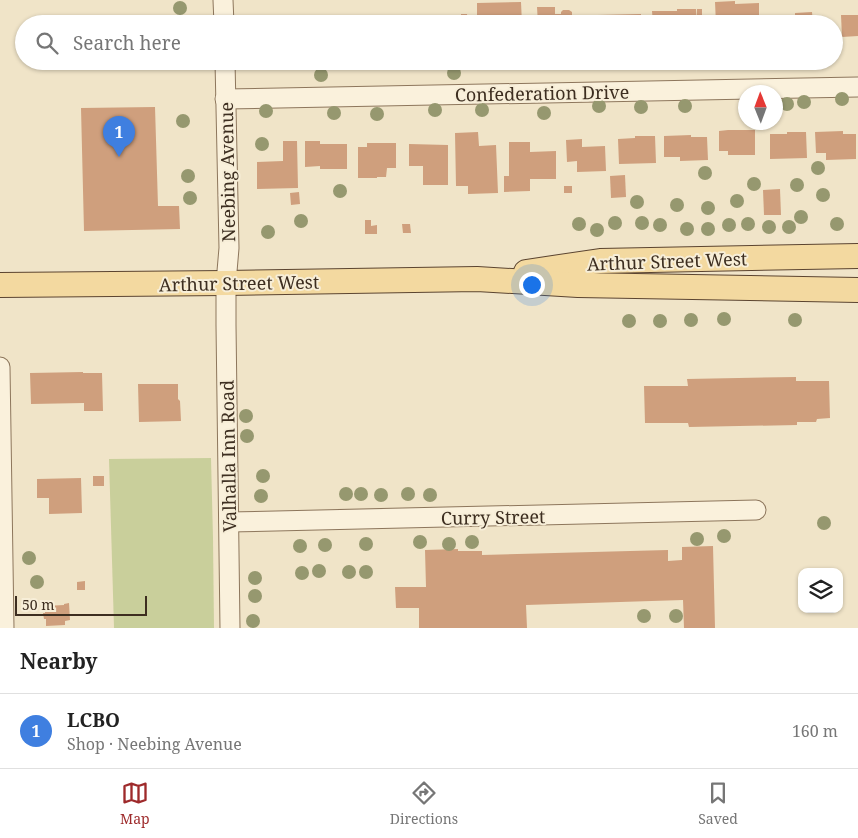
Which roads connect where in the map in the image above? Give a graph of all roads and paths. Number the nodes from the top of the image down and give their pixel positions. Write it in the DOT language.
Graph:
graph roads {
  1 [pos="224,0"];
  2 [pos="224,15"];
  3 [pos="224,70"];
  4 [pos="858,87"];
  5 [pos="225,99"];
  6 [pos="858,256"];
  7 [pos="477,279"];
  8 [pos="226,283"];
  9 [pos="0,285"];
  10 [pos="858,290"];
  11 [pos="0,367"];
  12 [pos="0,410"];
  13 [pos="756,510"];
  14 [pos="229,522"];
  15 [pos="4,628"];
  16 [pos="230,628"];
  1 -- 2 [label="street"];
  3 -- 5 [label="street, Neebing Avenue"];
  4 -- 5 [label="street, Confederation Drive"];
  5 -- 8 [label="street, Neebing Avenue"];
  6 -- 7 [label="main road, Arthur Street West"];
  7 -- 8 [label="main road, Arthur Street West"];
  7 -- 10 [label="main road, Arthur Street West"];
  8 -- 9 [label="main road, Arthur Street West"];
  8 -- 14 [label="street, Valhalla Inn Road"];
  11 -- 12 [label="street"];
  12 -- 15 [label="street"];
  13 -- 14 [label="street, Curry Street"];
  14 -- 16 [label="street, Valhalla Inn Road"];
}
